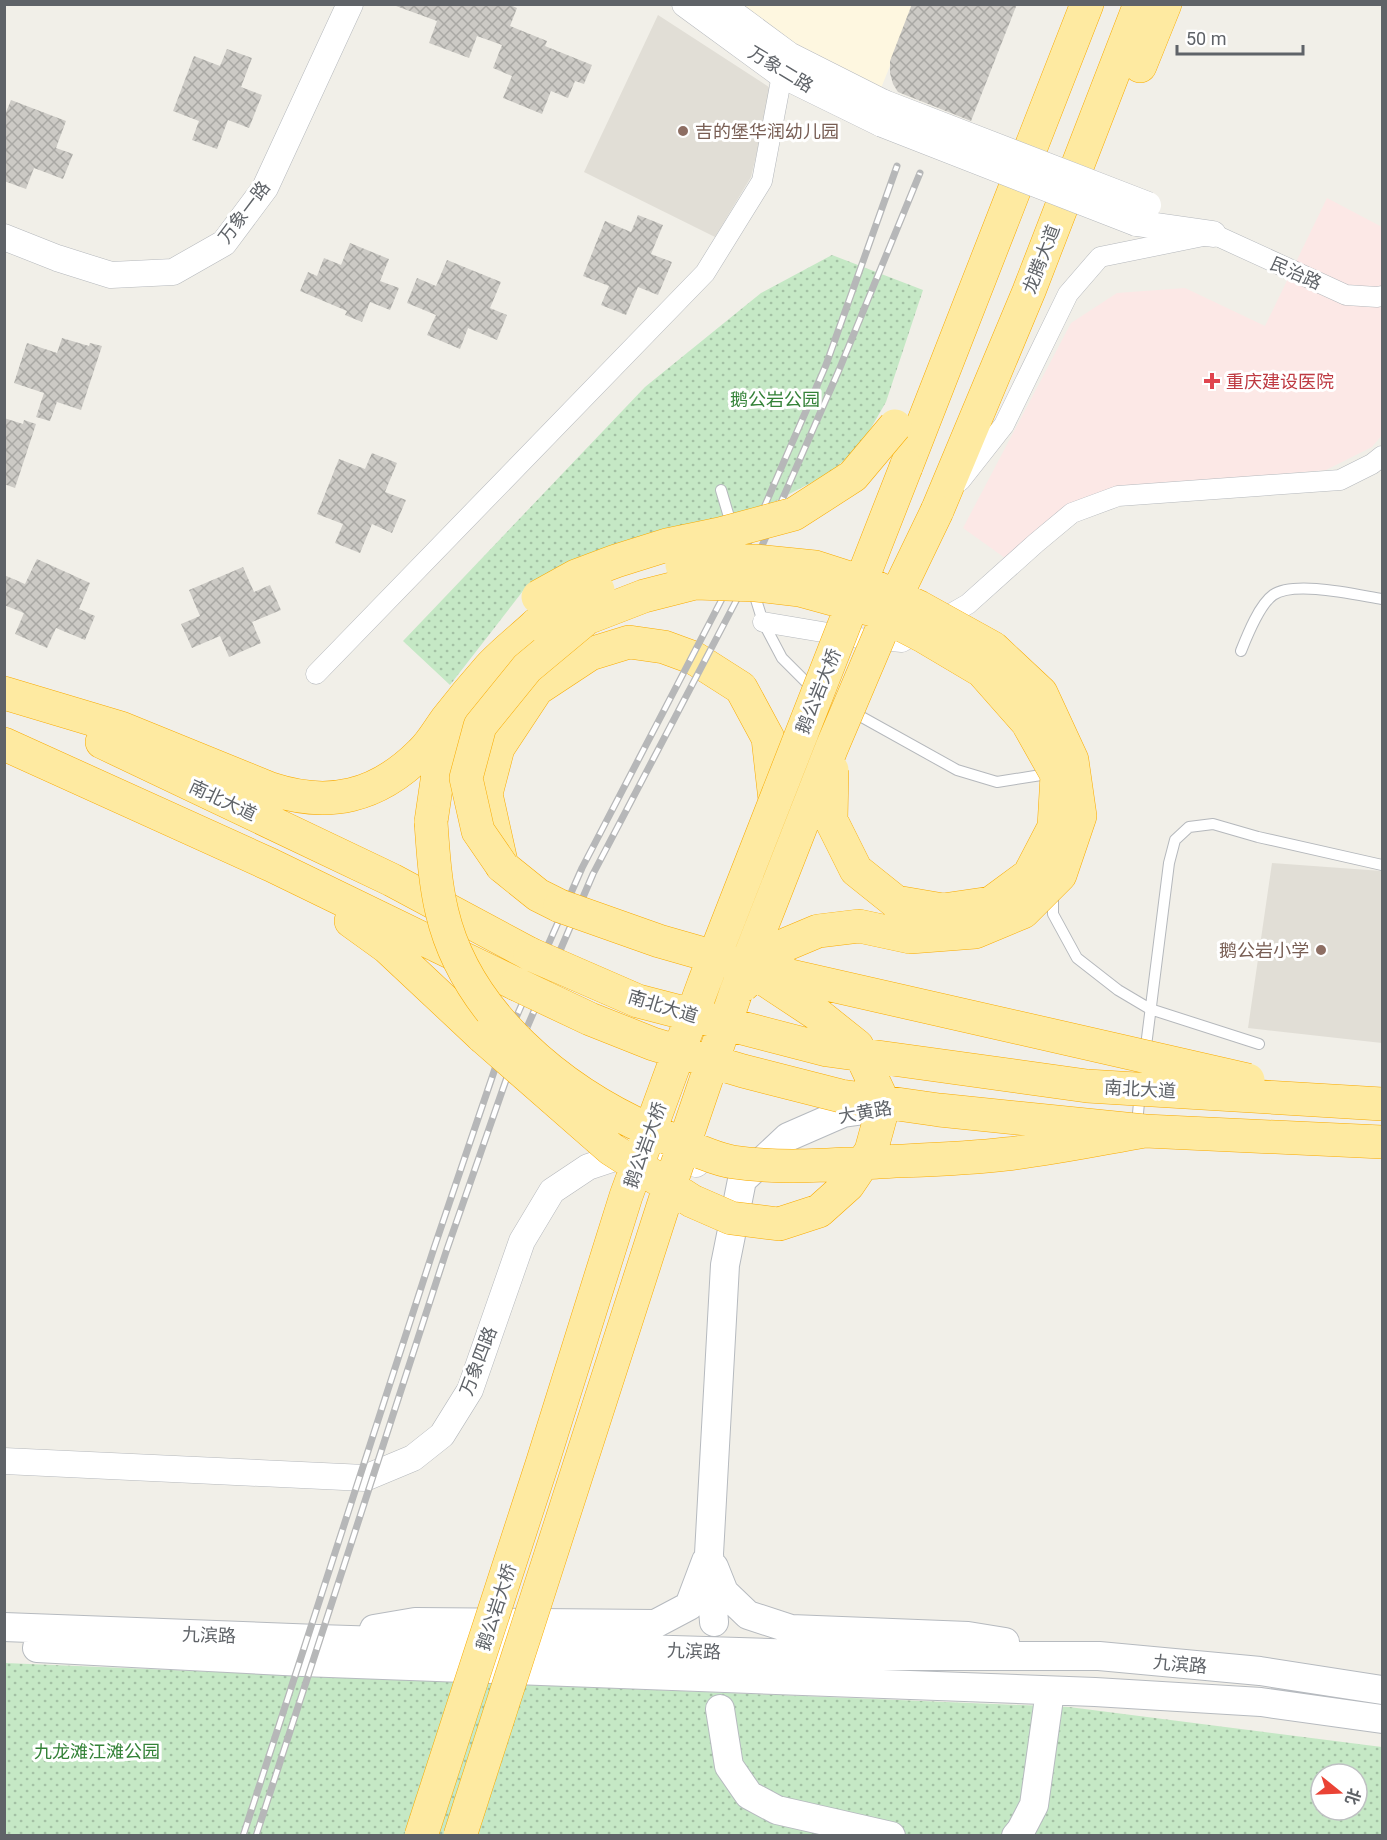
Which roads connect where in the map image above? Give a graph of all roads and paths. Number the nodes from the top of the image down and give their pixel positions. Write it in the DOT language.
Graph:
graph roads {
  1 [pos="350,4"];
  2 [pos="686,4"];
  3 [pos="720,4"];
  4 [pos="1072,4"];
  5 [pos="1087,4"];
  6 [pos="1140,4"];
  7 [pos="1165,4"];
  8 [pos="782,75"];
  9 [pos="1053,92"];
  10 [pos="883,113"];
  11 [pos="1213,234"];
  12 [pos="4,237"];
  13 [pos="979,284"];
  14 [pos="1029,291"];
  15 [pos="1383,296"];
  16 [pos="1383,456"];
  17 [pos="721,490"];
  18 [pos="937,511"];
  19 [pos="1383,599"];
  20 [pos="538,610"];
  21 [pos="763,622"];
  22 [pos="1241,651"];
  23 [pos="316,674"];
  24 [pos="4,694"];
  25 [pos="456,708"];
  26 [pos="4,744"];
  27 [pos="832,747"];
  28 [pos="775,800"];
  29 [pos="271,865"];
  30 [pos="1383,865"];
  31 [pos="502,866"];
  32 [pos="740,978"];
  33 [pos="1150,1009"];
  34 [pos="1259,1044"];
  35 [pos="1383,1103"];
  36 [pos="1141,1127"];
  37 [pos="1383,1137"];
  38 [pos="1383,1142"];
  39 [pos="742,1180"];
  40 [pos="4,1461"];
  41 [pos="709,1554"];
  42 [pos="714,1622"];
  43 [pos="4,1627"];
  44 [pos="4,1646"];
  45 [pos="309,1647"];
  46 [pos="1099,1656"];
  47 [pos="1383,1689"];
  48 [pos="1050,1691"];
  49 [pos="1095,1692"];
  50 [pos="720,1709"];
  51 [pos="1383,1719"];
  52 [pos="421,1836"];
  53 [pos="460,1836"];
  54 [pos="891,1836"];
  55 [pos="1016,1836"];
  1 -- 12 [label="street, 万象一路"];
  2 -- 8 [label="street, 万象二路"];
  3 -- 10 [label="street, 万象二路"];
  4 -- 9 [label="highway"];
  5 -- 9 [label="highway"];
  6 -- 14 [label="highway, 龙腾大道"];
  7 -- 14 [label="highway"];
  8 -- 10 [label="street, 万象二路"];
  8 -- 23 [label="street"];
  9 -- 13 [label="highway"];
  10 -- 11 [label="street, bridge"];
  11 -- 15 [label="street, 民治路"];
  11 -- 18 [label="street"];
  13 -- 20 [label="highway, bridge"];
  13 -- 28 [label="highway, 鹅公岩大桥, bridge"];
  14 -- 18 [label="highway, 龙腾大道"];
  16 -- 21 [label="street"];
  17 -- 21 [label="lane"];
  18 -- 27 [label="highway, 鹅公岩大桥, bridge"];
  19 -- 22 [label="lane"];
  20 -- 25 [label="highway"];
  20 -- 32 [label="highway, bridge"];
  21 -- 33 [label="lane"];
  24 -- 25 [label="highway"];
  24 -- 35 [label="highway, 南北大道, bridge"];
  25 -- 36 [label="highway, bridge"];
  26 -- 29 [label="highway, 南北大道"];
  27 -- 31 [label="highway, bridge"];
  27 -- 32 [label="highway, 鹅公岩大桥, bridge"];
  28 -- 31 [label="highway, bridge"];
  28 -- 52 [label="highway, 鹅公岩大桥, bridge"];
  29 -- 32 [label="highway, bridge"];
  29 -- 36 [label="highway, 南北大道, bridge"];
  30 -- 33 [label="lane"];
  31 -- 32 [label="highway, bridge"];
  32 -- 35 [label="highway, bridge"];
  32 -- 53 [label="highway, 鹅公岩大桥, bridge"];
  33 -- 34 [label="lane"];
  33 -- 36 [label="lane"];
  36 -- 37 [label="main road, 大黄路"];
  36 -- 38 [label="highway, 南北大道, bridge"];
  36 -- 39 [label="main road, 大黄路"];
  39 -- 40 [label="street, 万象四路"];
  39 -- 41 [label="main road"];
  41 -- 42 [label="main road"];
  41 -- 45 [label="main road"];
  41 -- 46 [label="main road"];
  43 -- 45 [label="main road, 九滨路"];
  44 -- 45 [label="main road, 九滨路"];
  45 -- 46 [label="main road, 九滨路"];
  45 -- 48 [label="main road, 九滨路"];
  46 -- 47 [label="main road, 九滨路"];
  46 -- 49 [label="main road"];
  48 -- 49 [label="main road, 九滨路"];
  48 -- 55 [label="main road"];
  49 -- 51 [label="main road, 九滨路"];
  50 -- 54 [label="main road"];
}
